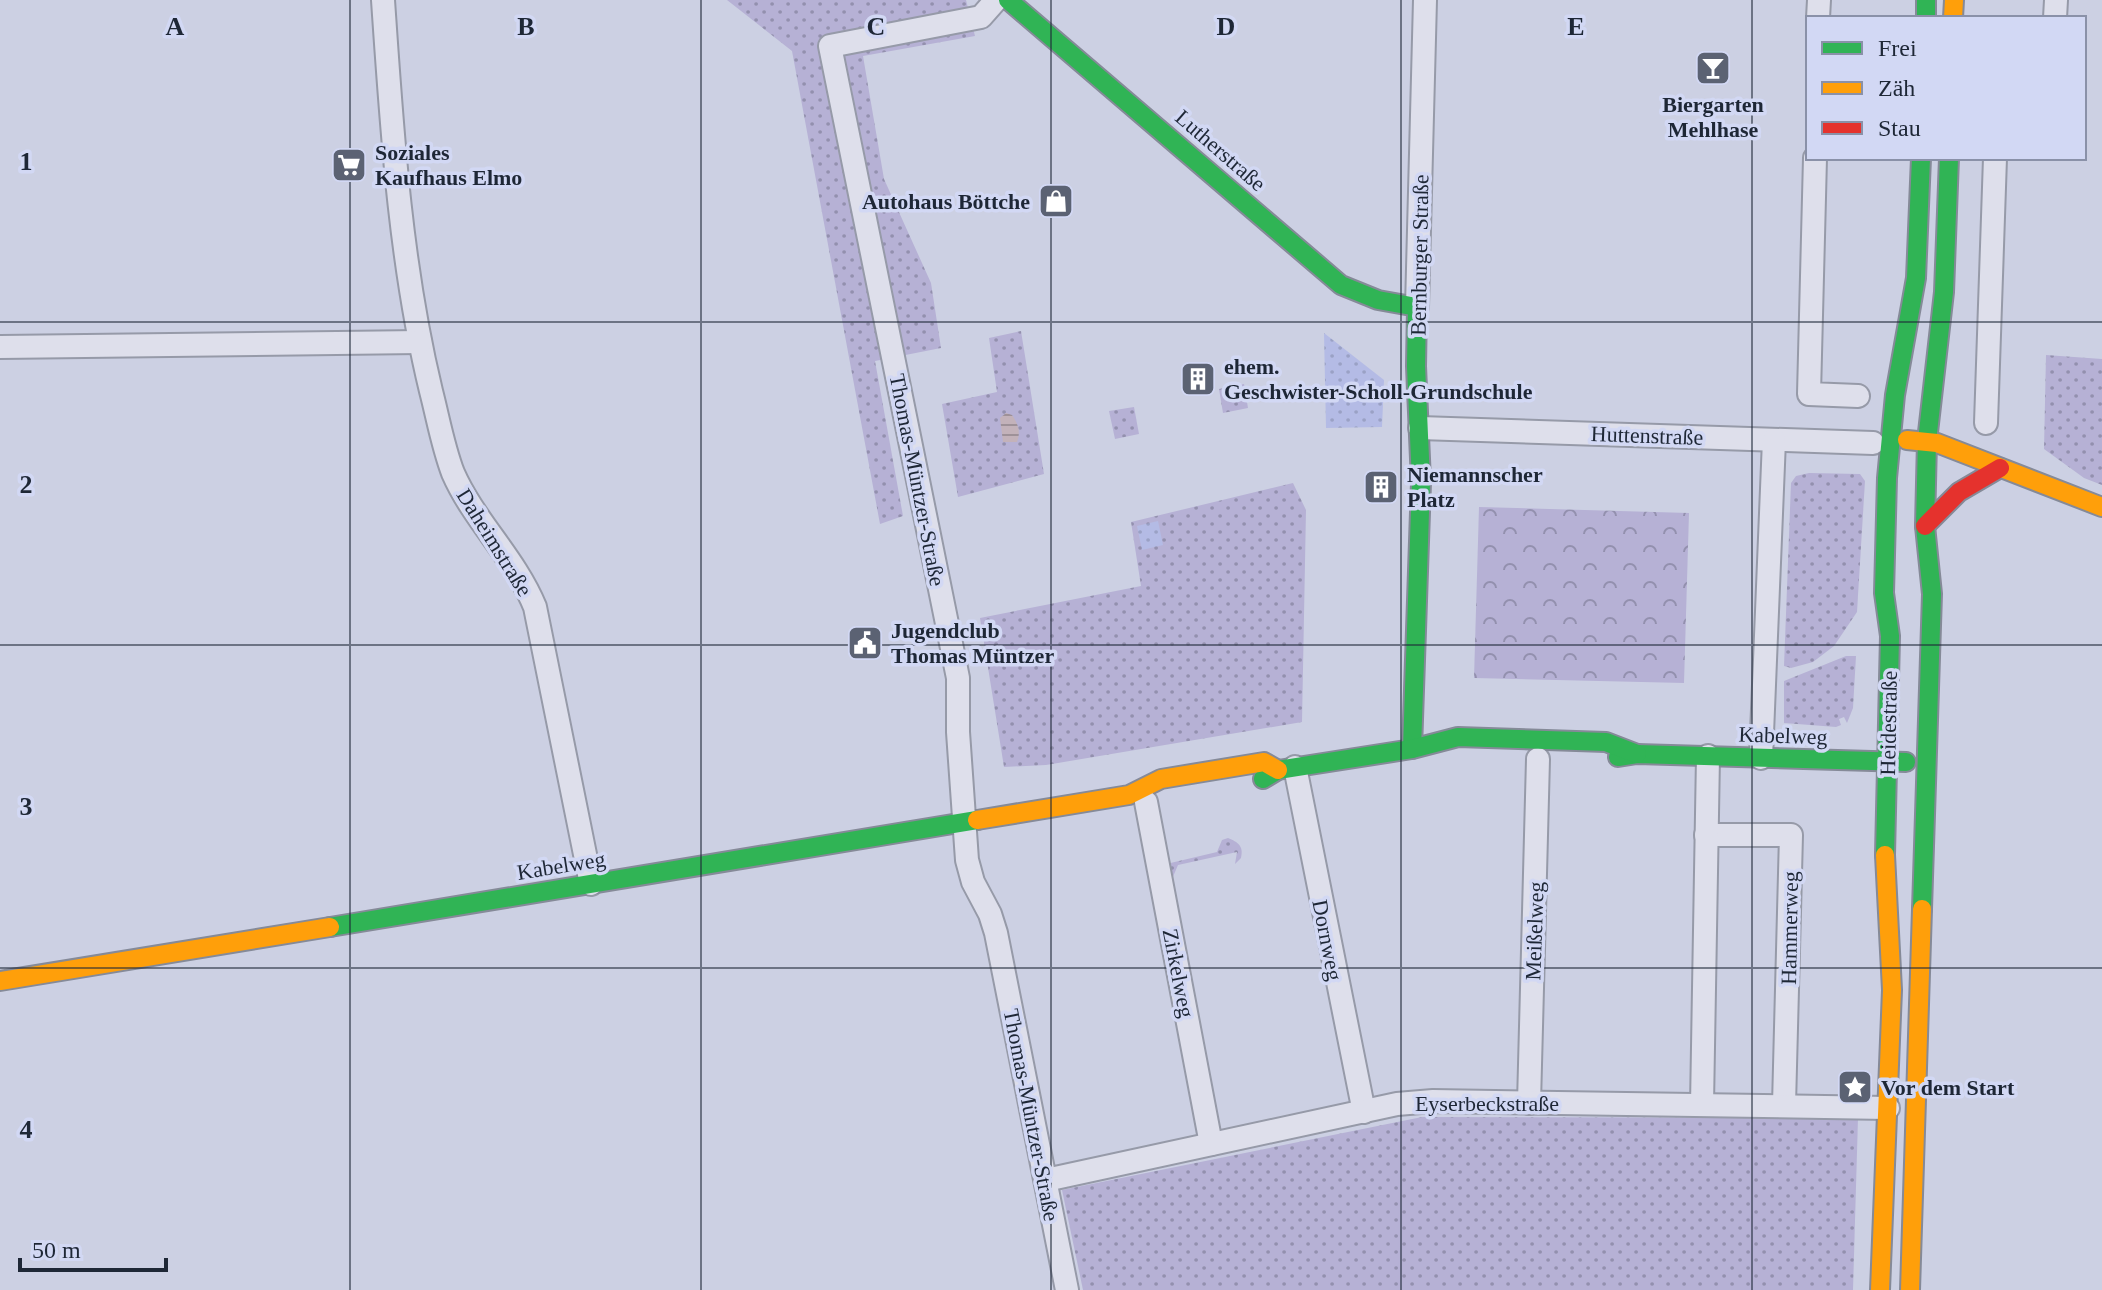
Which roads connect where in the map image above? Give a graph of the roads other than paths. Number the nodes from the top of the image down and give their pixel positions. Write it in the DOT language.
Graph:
graph roads {
  1 [pos="383,0"];
  2 [pos="996,0"];
  3 [pos="1008,0"];
  4 [pos="1425,0"];
  5 [pos="1815,160"];
  6 [pos="1921,160"];
  7 [pos="1949,160"];
  8 [pos="1995,160"];
  9 [pos="1417,307"];
  10 [pos="420,342"];
  11 [pos="0,347"];
  12 [pos="1858,396"];
  13 [pos="1986,423"];
  14 [pos="1420,428"];
  15 [pos="1774,440"];
  16 [pos="1881,441"];
  17 [pos="1927,441"];
  18 [pos="2000,468"];
  19 [pos="2102,507"];
  20 [pos="1925,526"];
  21 [pos="1412,749"];
  22 [pos="1637,754"];
  23 [pos="1708,756"];
  24 [pos="1458,758"];
  25 [pos="1761,758"];
  26 [pos="1606,759"];
  27 [pos="1538,760"];
  28 [pos="1887,762"];
  29 [pos="1928,763"];
  30 [pos="1286,768"];
  31 [pos="1241,786"];
  32 [pos="1145,799"];
  33 [pos="964,822"];
  34 [pos="1706,835"];
  35 [pos="591,884"];
  36 [pos="0,981"];
  37 [pos="1529,1103"];
  38 [pos="1702,1105"];
  39 [pos="1784,1105"];
  40 [pos="1888,1108"];
  41 [pos="1364,1112"];
  42 [pos="1211,1144"];
  43 [pos="1046,1180"];
  44 [pos="1067,1290"];
  45 [pos="1880,1290"];
  46 [pos="1910,1290"];
  1 -- 10 [label="street, Daheimstraße"];
  2 -- 33 [label="street, Thomas-Müntzer-Straße"];
  3 -- 9 [label="main road, Lutherstraße"];
  4 -- 9 [label="street, Bernburger Straße"];
  5 -- 12 [label="street"];
  6 -- 16 [label="main road, Heidestraße"];
  7 -- 17 [label="main road, Heidestraße"];
  8 -- 13 [label="street"];
  9 -- 14 [label="main road, Bernburger Straße"];
  10 -- 11 [label="street"];
  10 -- 35 [label="street, Daheimstraße"];
  14 -- 15 [label="street, Huttenstraße"];
  14 -- 21 [label="main road, Bernburger Straße"];
  15 -- 16 [label="street, Huttenstraße"];
  15 -- 25 [label="street"];
  16 -- 17 [label="main road"];
  16 -- 28 [label="main road, Heidestraße"];
  17 -- 18 [label="main road"];
  17 -- 20 [label="main road, Heidestraße"];
  18 -- 19 [label="main road"];
  18 -- 20 [label="main road"];
  20 -- 29 [label="main road, Heidestraße"];
  21 -- 22 [label="main road, Kabelweg"];
  21 -- 24 [label="main road, Kabelweg"];
  21 -- 30 [label="main road, Kabelweg"];
  22 -- 23 [label="main road, Kabelweg"];
  22 -- 26 [label="main road, Kabelweg"];
  23 -- 25 [label="main road, Kabelweg"];
  23 -- 34 [label="street"];
  25 -- 28 [label="main road, Kabelweg"];
  27 -- 37 [label="street, Meißelweg"];
  28 -- 29 [label="main road, Kabelweg"];
  28 -- 40 [label="main road, Heidestraße"];
  29 -- 46 [label="main road, Heidestraße"];
  30 -- 31 [label="main road, Kabelweg"];
  30 -- 32 [label="main road, Kabelweg"];
  30 -- 41 [label="street, Dornweg"];
  32 -- 33 [label="main road, Kabelweg"];
  32 -- 42 [label="street, Zirkelweg"];
  33 -- 35 [label="main road, Kabelweg"];
  33 -- 43 [label="street, Thomas-Müntzer-Straße"];
  34 -- 38 [label="street"];
  34 -- 39 [label="street, Hammerweg"];
  35 -- 36 [label="main road, Kabelweg"];
  37 -- 38 [label="street, Eyserbeckstraße"];
  37 -- 41 [label="street, Eyserbeckstraße"];
  38 -- 39 [label="street, Eyserbeckstraße"];
  39 -- 40 [label="street, Eyserbeckstraße"];
  40 -- 45 [label="main road, Heidestraße"];
  41 -- 42 [label="street, Eyserbeckstraße"];
  42 -- 43 [label="street, Eyserbeckstraße"];
  43 -- 44 [label="street, Thomas-Müntzer-Straße"];
}
